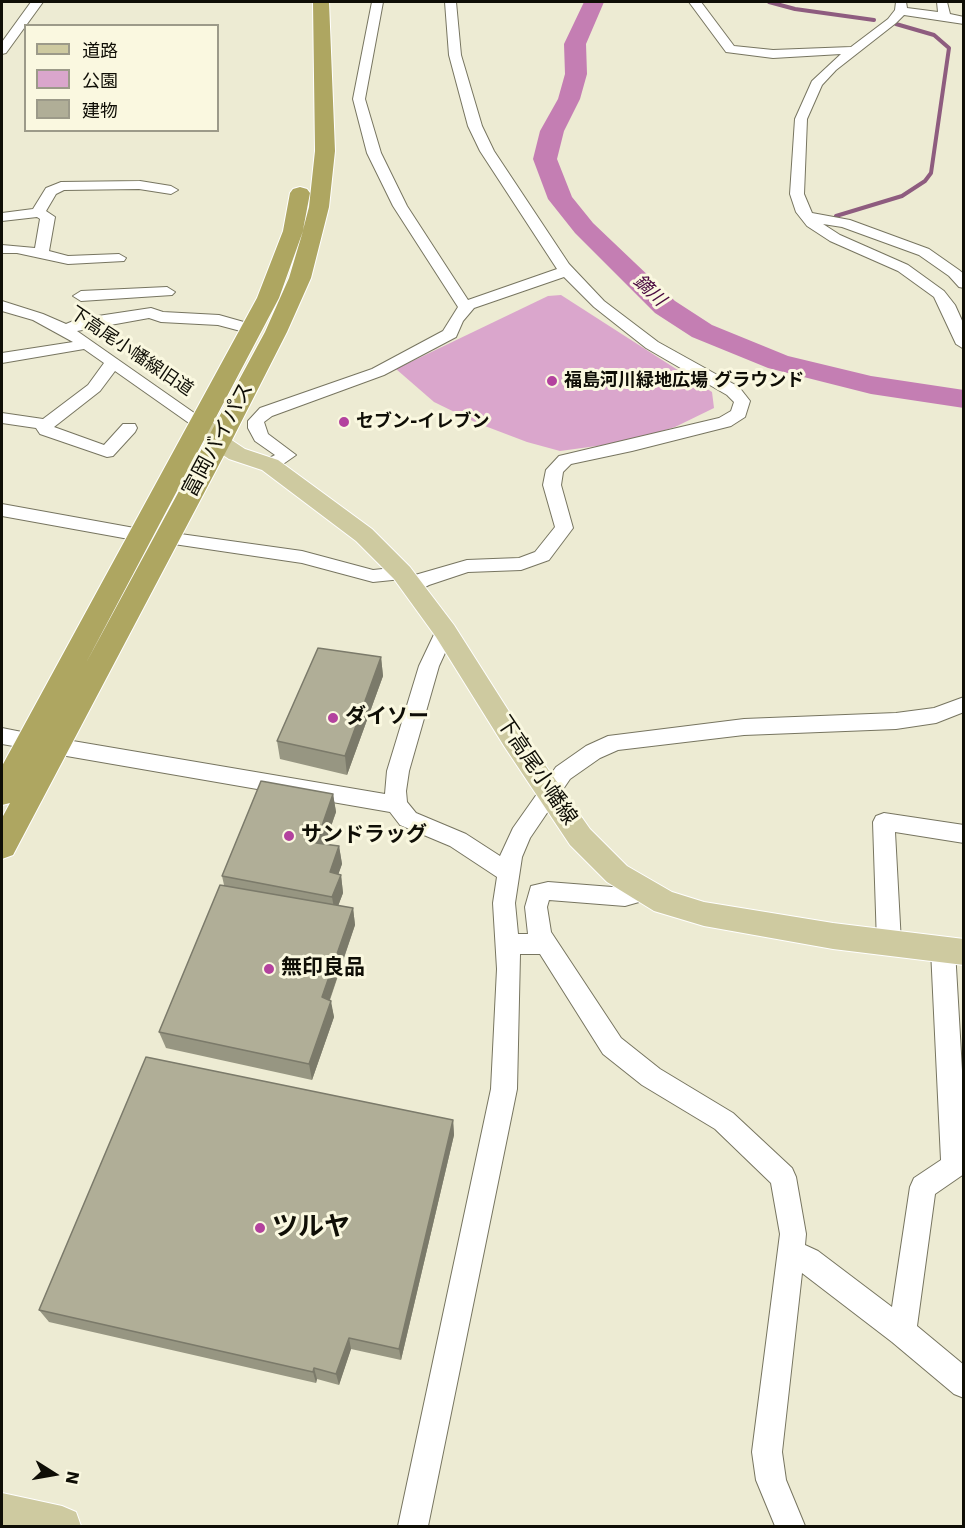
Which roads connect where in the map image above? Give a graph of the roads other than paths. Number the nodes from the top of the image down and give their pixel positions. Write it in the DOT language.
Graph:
graph roads {
  1 [pos="33,2"];
  2 [pos="305,2"];
  3 [pos="321,2"];
  4 [pos="377,2"];
  5 [pos="450,2"];
  6 [pos="695,2"];
  7 [pos="942,2"];
  8 [pos="901,6"];
  9 [pos="944,16"];
  10 [pos="963,21"];
  11 [pos="2,50"];
  12 [pos="855,50"];
  13 [pos="304,116"];
  14 [pos="302,173"];
  15 [pos="171,190"];
  16 [pos="38,213"];
  17 [pos="807,216"];
  18 [pos="2,217"];
  19 [pos="2,249"];
  20 [pos="41,254"];
  21 [pos="119,258"];
  22 [pos="68,260"];
  23 [pos="566,271"];
  24 [pos="963,284"];
  25 [pos="167,292"];
  26 [pos="81,296"];
  27 [pos="2,306"];
  28 [pos="466,308"];
  29 [pos="72,327"];
  30 [pos="252,329"];
  31 [pos="88,344"];
  32 [pos="963,344"];
  33 [pos="2,358"];
  34 [pos="113,362"];
  35 [pos="2,418"];
  36 [pos="45,426"];
  37 [pos="129,428"];
  38 [pos="210,433"];
  39 [pos="270,465"];
  40 [pos="2,510"];
  41 [pos="153,536"];
  42 [pos="407,580"];
  43 [pos="444,631"];
  44 [pos="963,704"];
  45 [pos="2,736"];
  46 [pos="42,744"];
  47 [pos="550,792"];
  48 [pos="2,793"];
  49 [pos="397,805"];
  50 [pos="963,834"];
  51 [pos="2,846"];
  52 [pos="507,872"];
  53 [pos="645,891"];
  54 [pos="889,943"];
  55 [pos="507,944"];
  56 [pos="547,944"];
  57 [pos="953,951"];
  58 [pos="792,1253"];
  59 [pos="902,1332"];
  60 [pos="963,1384"];
  61 [pos="2,1512"];
  62 [pos="62,1527"];
  63 [pos="413,1527"];
  64 [pos="790,1527"];
  1 -- 11 [label="street"];
  2 -- 13 [label="highway"];
  3 -- 38 [label="highway, 富岡バイパス"];
  4 -- 28 [label="street"];
  5 -- 23 [label="street"];
  6 -- 12 [label="street"];
  7 -- 9 [label="street"];
  8 -- 9 [label="street"];
  8 -- 12 [label="street"];
  9 -- 10 [label="street"];
  12 -- 17 [label="street"];
  14 -- 30 [label="highway, 富岡バイパス"];
  15 -- 16 [label="street"];
  16 -- 18 [label="street"];
  16 -- 20 [label="street"];
  17 -- 24 [label="street"];
  17 -- 32 [label="street"];
  19 -- 20 [label="street"];
  20 -- 22 [label="street"];
  21 -- 22 [label="street"];
  22 -- 26 [label="street"];
  23 -- 28 [label="street"];
  23 -- 42 [label="street"];
  25 -- 26 [label="street"];
  26 -- 29 [label="street"];
  27 -- 29 [label="street, 下高尾小幡線旧道"];
  28 -- 39 [label="street"];
  29 -- 30 [label="street"];
  29 -- 31 [label="street, 下高尾小幡線旧道"];
  30 -- 38 [label="highway, 富岡バイパス"];
  31 -- 33 [label="street"];
  31 -- 34 [label="street, 下高尾小幡線旧道"];
  34 -- 36 [label="street"];
  34 -- 38 [label="street, 下高尾小幡線旧道"];
  35 -- 36 [label="street"];
  36 -- 37 [label="street"];
  38 -- 39 [label="main road, 下高尾小幡線"];
  38 -- 41 [label="highway, 富岡バイパス"];
  39 -- 42 [label="main road, 下高尾小幡線"];
  40 -- 41 [label="street"];
  41 -- 42 [label="street"];
  41 -- 46 [label="highway, 富岡バイパス"];
  42 -- 43 [label="main road, 下高尾小幡線"];
  43 -- 47 [label="main road, 下高尾小幡線"];
  43 -- 49 [label="street"];
  44 -- 47 [label="street"];
  45 -- 46 [label="street"];
  46 -- 48 [label="highway, 富岡バイパス"];
  46 -- 49 [label="street"];
  46 -- 51 [label="highway, 富岡バイパス"];
  47 -- 52 [label="street"];
  47 -- 53 [label="main road, 下高尾小幡線"];
  49 -- 52 [label="street"];
  50 -- 54 [label="street"];
  52 -- 55 [label="street"];
  53 -- 54 [label="main road, 下高尾小幡線"];
  53 -- 56 [label="street"];
  54 -- 57 [label="main road, 下高尾小幡線"];
  55 -- 56 [label="street"];
  55 -- 63 [label="street"];
  56 -- 58 [label="street"];
  57 -- 59 [label="street"];
  58 -- 59 [label="street"];
  58 -- 64 [label="street"];
  59 -- 60 [label="street"];
  61 -- 62 [label="main road"];
}
